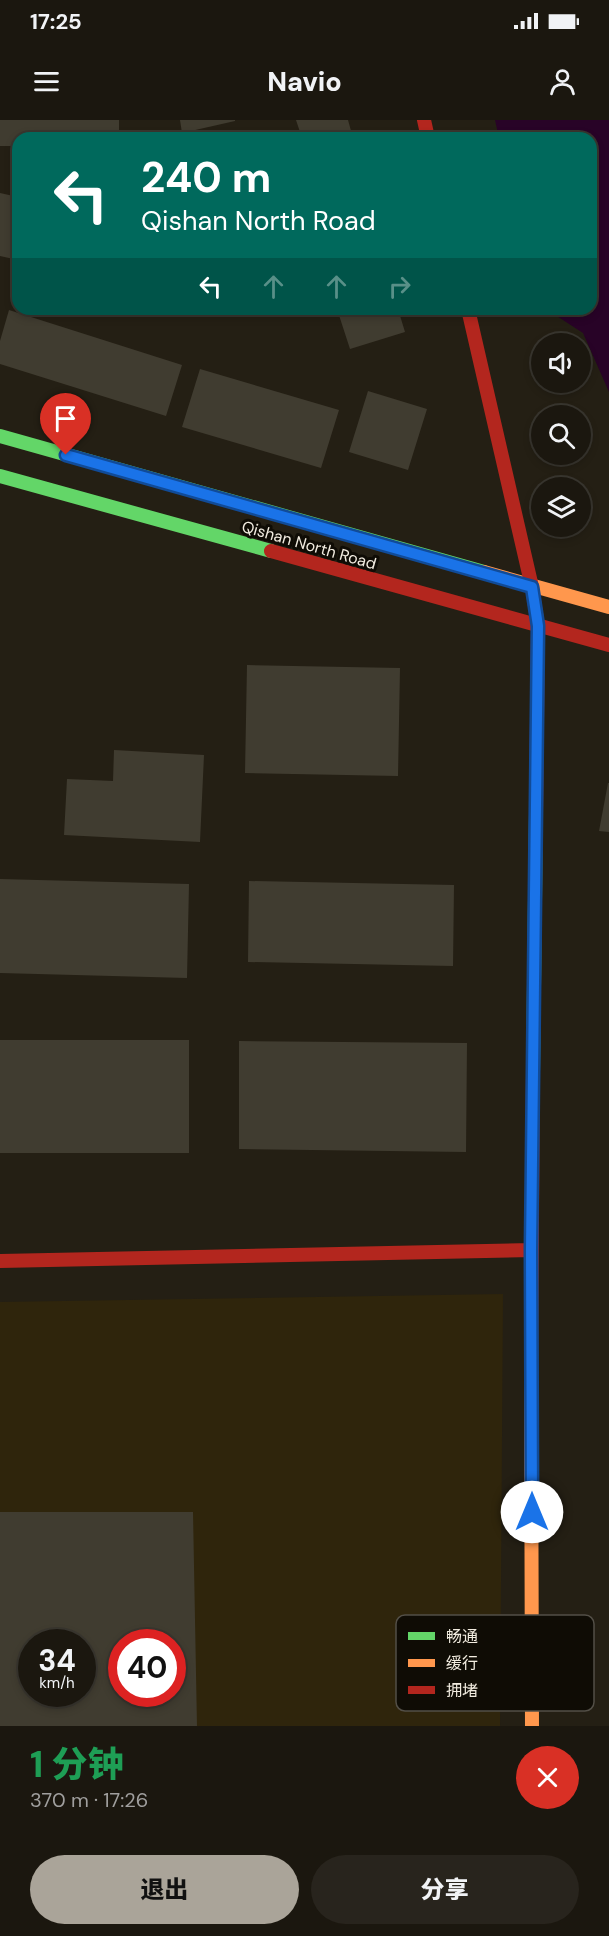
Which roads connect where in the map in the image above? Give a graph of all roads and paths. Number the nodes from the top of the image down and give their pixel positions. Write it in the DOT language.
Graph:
graph roads {
  1 [pos="469,315"];
  2 [pos="0,436"];
  3 [pos="0,476"];
  4 [pos="532,587"];
  5 [pos="609,607"];
  6 [pos="538,626"];
  7 [pos="609,645"];
  8 [pos="531,1250"];
  9 [pos="0,1261"];
  10 [pos="532,1615"];
  11 [pos="532,1711"];
  12 [pos="532,1726"];
  1 -- 4 [label="street"];
  2 -- 4 [label="street, Qishan North Road"];
  3 -- 6 [label="street, Qishan North Road"];
  4 -- 5 [label="street, Qishan North Road"];
  4 -- 6 [label="street"];
  6 -- 7 [label="street, Qishan North Road"];
  6 -- 8 [label="street"];
  8 -- 9 [label="street"];
  8 -- 10 [label="street"];
  11 -- 12 [label="street"];
}
